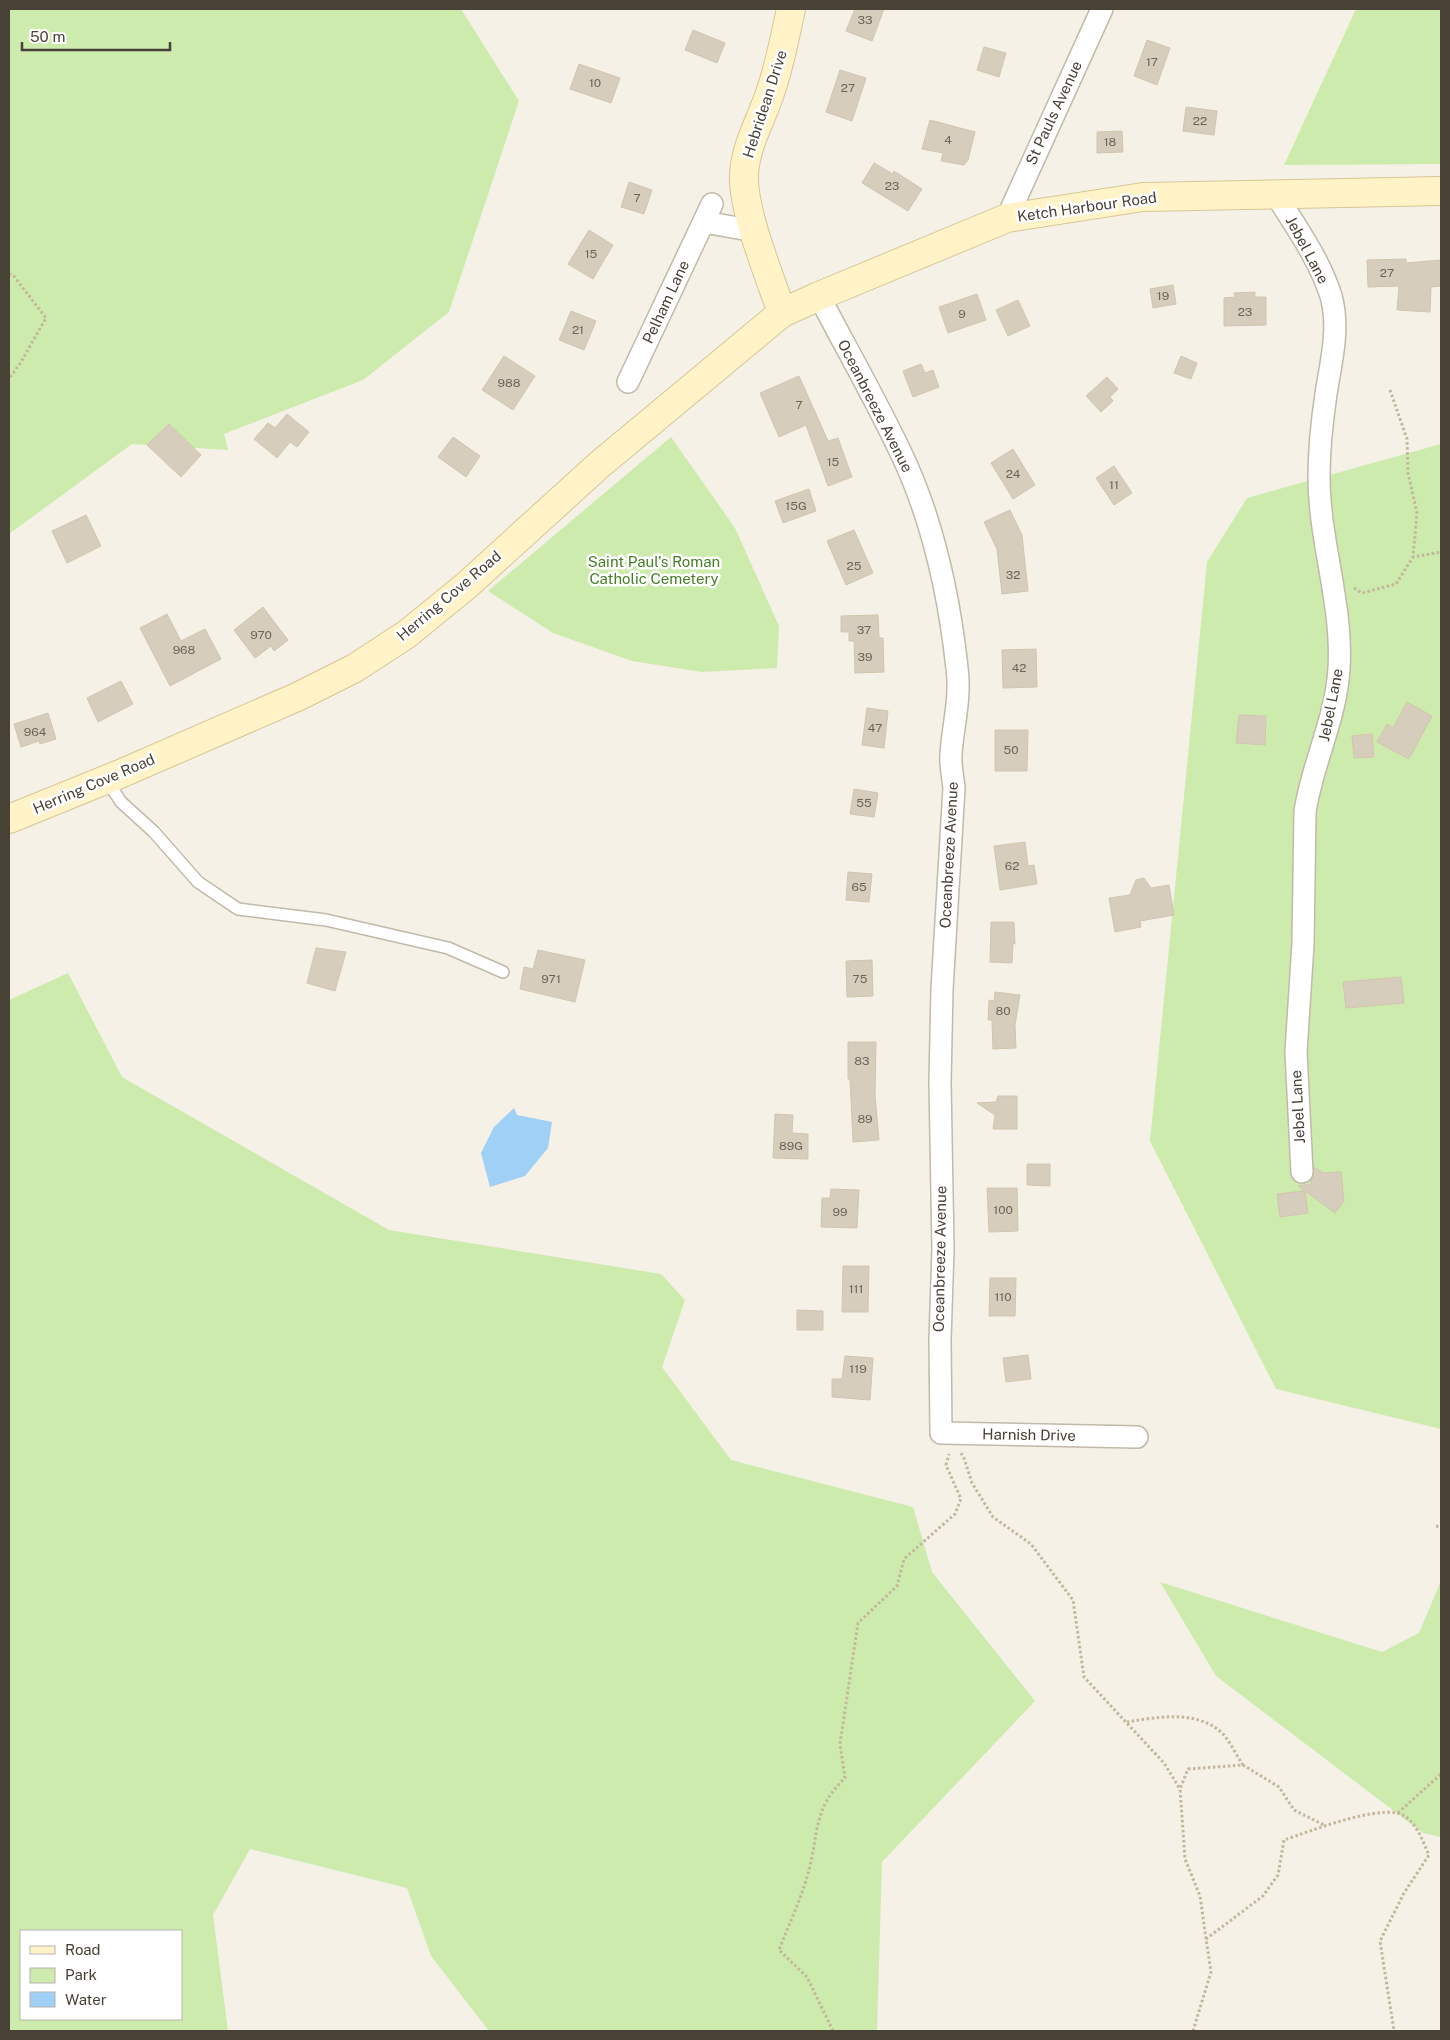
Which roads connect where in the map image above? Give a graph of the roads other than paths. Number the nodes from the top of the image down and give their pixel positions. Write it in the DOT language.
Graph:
graph roads {
  1 [pos="791,9"];
  2 [pos="1102,9"];
  3 [pos="1441,191"];
  4 [pos="1275,193"];
  5 [pos="1006,218"];
  6 [pos="755,231"];
  7 [pos="819,296"];
  8 [pos="782,313"];
  9 [pos="628,382"];
  10 [pos="105,778"];
  11 [pos="9,819"];
  12 [pos="503,972"];
  13 [pos="1302,1172"];
  14 [pos="939,1413"];
  15 [pos="1137,1437"];
  1 -- 6 [label="main road, Hebridean Drive"];
  2 -- 5 [label="street, St Pauls Avenue"];
  3 -- 4 [label="main road, Ketch Harbour Road"];
  4 -- 5 [label="main road, Ketch Harbour Road"];
  4 -- 13 [label="street, Jebel Lane"];
  5 -- 7 [label="main road, Ketch Harbour Road"];
  6 -- 8 [label="main road, Hebridean Drive"];
  6 -- 9 [label="street, Pelham Lane"];
  7 -- 8 [label="main road, Ketch Harbour Road"];
  7 -- 14 [label="street, Oceanbreeze Avenue"];
  8 -- 10 [label="main road, Herring Cove Road"];
  10 -- 11 [label="main road, Herring Cove Road"];
  10 -- 12 [label="lane"];
  14 -- 15 [label="street, Harnish Drive"];
}
